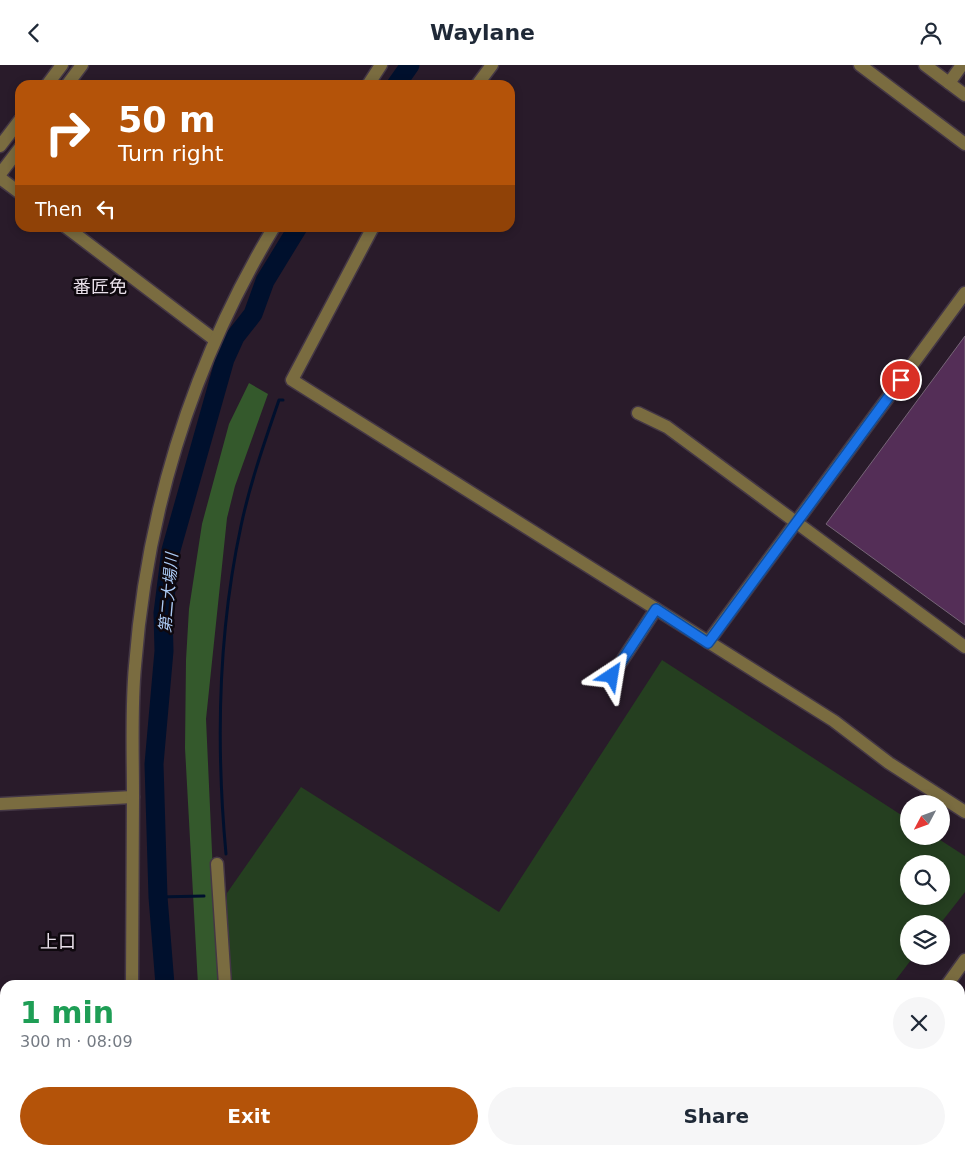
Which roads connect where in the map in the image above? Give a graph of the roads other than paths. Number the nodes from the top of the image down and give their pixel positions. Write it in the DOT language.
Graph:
graph roads {
  1 [pos="62,65"];
  2 [pos="82,65"];
  3 [pos="381,65"];
  4 [pos="492,65"];
  5 [pos="860,65"];
  6 [pos="925,65"];
  7 [pos="962,65"];
  8 [pos="51,80"];
  9 [pos="71,80"];
  10 [pos="371,80"];
  11 [pos="482,80"];
  12 [pos="949,83"];
  13 [pos="965,95"];
  14 [pos="15,126"];
  15 [pos="965,144"];
  16 [pos="0,146"];
  17 [pos="15,154"];
  18 [pos="0,174"];
  19 [pos="0,178"];
  20 [pos="15,189"];
  21 [pos="73,232"];
  22 [pos="271,232"];
  23 [pos="369,232"];
  24 [pos="965,293"];
  25 [pos="214,340"];
  26 [pos="638,413"];
  27 [pos="796,523"];
  28 [pos="656,609"];
  29 [pos="708,643"];
  30 [pos="965,647"];
  31 [pos="612,676"];
  32 [pos="133,797"];
  33 [pos="0,803"];
  34 [pos="965,812"];
  35 [pos="217,864"];
  36 [pos="965,961"];
  37 [pos="132,980"];
  38 [pos="226,980"];
  39 [pos="951,980"];
  1 -- 8 [label="street"];
  2 -- 9 [label="street"];
  3 -- 10 [label="street"];
  4 -- 11 [label="street"];
  5 -- 15 [label="street"];
  6 -- 12 [label="street"];
  7 -- 12 [label="street"];
  12 -- 13 [label="street"];
  14 -- 16 [label="street"];
  17 -- 18 [label="street"];
  19 -- 20 [label="street"];
  21 -- 25 [label="street"];
  22 -- 25 [label="street"];
  23 -- 28 [label="street"];
  24 -- 27 [label="street"];
  25 -- 32 [label="street"];
  26 -- 27 [label="street"];
  27 -- 29 [label="street"];
  27 -- 30 [label="street"];
  28 -- 29 [label="street"];
  28 -- 31 [label="street"];
  29 -- 34 [label="street"];
  32 -- 33 [label="street"];
  32 -- 37 [label="street"];
  35 -- 38 [label="street"];
  36 -- 39 [label="street"];
}
